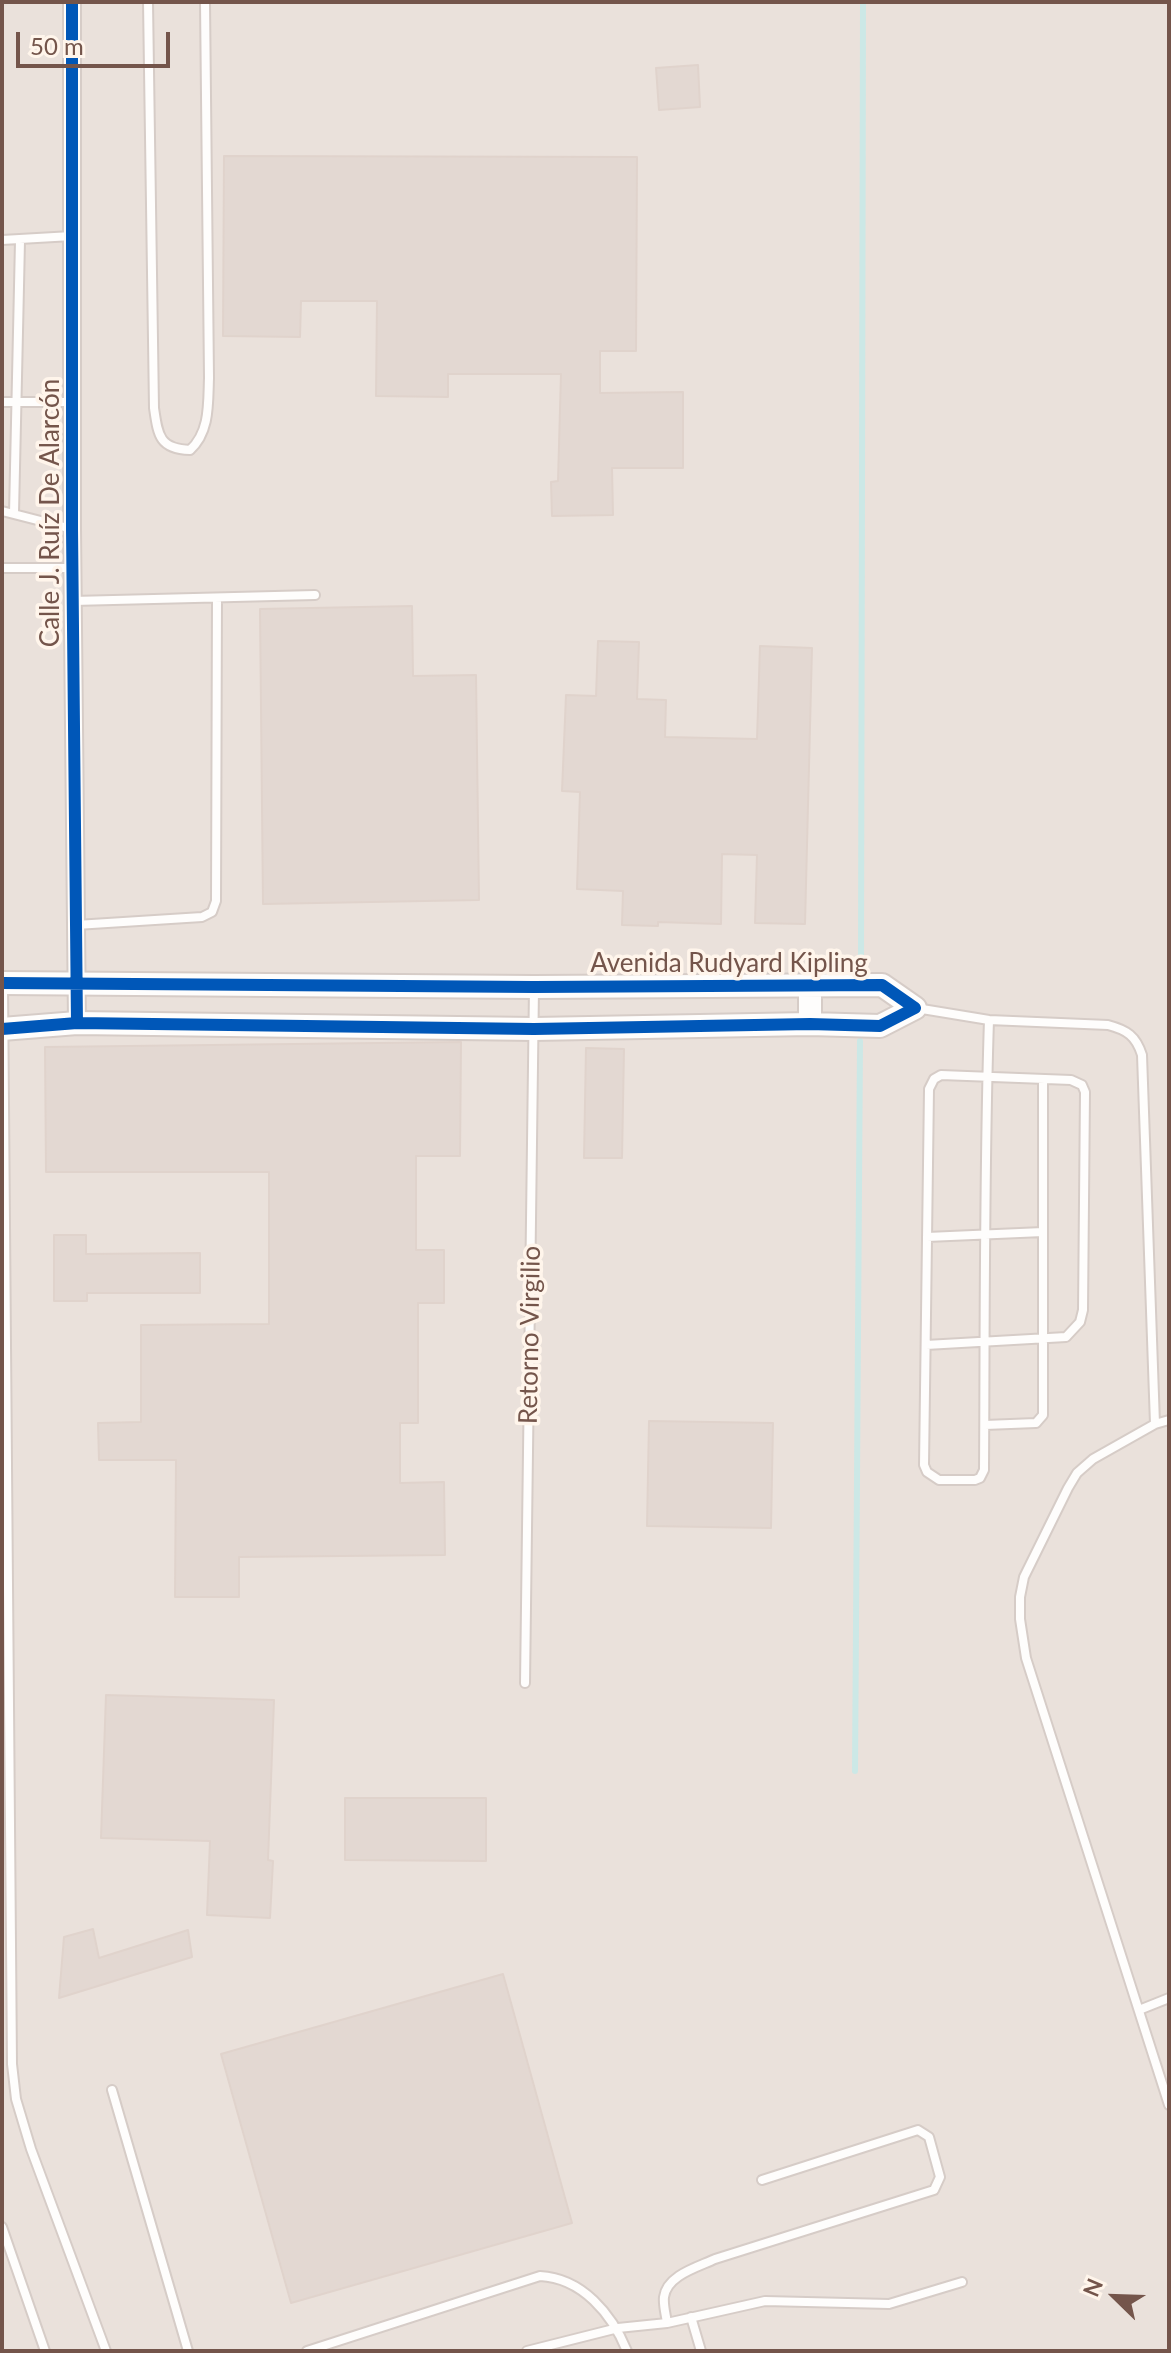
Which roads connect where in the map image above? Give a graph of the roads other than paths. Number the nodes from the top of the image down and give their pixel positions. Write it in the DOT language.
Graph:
graph roads {
  1 [pos="72,2"];
  2 [pos="148,2"];
  3 [pos="205,2"];
  4 [pos="72,236"];
  5 [pos="2,240"];
  6 [pos="20,241"];
  7 [pos="2,402"];
  8 [pos="16,402"];
  9 [pos="74,402"];
  10 [pos="2,511"];
  11 [pos="14,513"];
  12 [pos="72,529"];
  13 [pos="2,568"];
  14 [pos="72,568"];
  15 [pos="315,595"];
  16 [pos="217,598"];
  17 [pos="72,601"];
  18 [pos="76,925"];
  19 [pos="76,982"];
  20 [pos="3,983"];
  21 [pos="810,984"];
  22 [pos="534,987"];
  23 [pos="915,1008"];
  24 [pos="989,1020"];
  25 [pos="77,1023"];
  26 [pos="810,1024"];
  27 [pos="4,1029"];
  28 [pos="534,1029"];
  29 [pos="987,1077"];
  30 [pos="1043,1079"];
  31 [pos="1043,1232"];
  32 [pos="986,1233"];
  33 [pos="927,1237"];
  34 [pos="1043,1340"];
  35 [pos="985,1343"];
  36 [pos="926,1345"];
  37 [pos="1169,1420"];
  38 [pos="1155,1424"];
  39 [pos="985,1425"];
  40 [pos="525,1683"];
  41 [pos="6,1697"];
  42 [pos="7,1855"];
  43 [pos="1169,1998"];
  44 [pos="1139,2010"];
  45 [pos="112,2090"];
  46 [pos="1169,2105"];
  47 [pos="762,2180"];
  48 [pos="2,2227"];
  49 [pos="962,2282"];
  50 [pos="691,2317"];
  51 [pos="667,2323"];
  52 [pos="618,2328"];
  53 [pos="45,2351"];
  54 [pos="106,2351"];
  55 [pos="188,2351"];
  56 [pos="307,2351"];
  57 [pos="527,2351"];
  58 [pos="627,2351"];
  59 [pos="701,2351"];
  1 -- 4 [label="street, Calle J. Ruíz De Alarcón"];
  2 -- 3 [label="lane"];
  4 -- 6 [label="lane"];
  4 -- 9 [label="street, Calle J. Ruíz De Alarcón"];
  5 -- 6 [label="lane"];
  6 -- 8 [label="lane"];
  7 -- 8 [label="lane"];
  8 -- 9 [label="lane"];
  8 -- 11 [label="lane"];
  9 -- 12 [label="street, Calle J. Ruíz De Alarcón"];
  10 -- 11 [label="lane"];
  11 -- 12 [label="lane"];
  12 -- 14 [label="street, Calle J. Ruíz De Alarcón"];
  13 -- 14 [label="lane"];
  14 -- 17 [label="street, Calle J. Ruíz De Alarcón"];
  15 -- 16 [label="lane"];
  16 -- 17 [label="lane"];
  16 -- 18 [label="lane"];
  17 -- 18 [label="street, Calle J. Ruíz De Alarcón"];
  18 -- 19 [label="street, Calle J. Ruíz De Alarcón"];
  19 -- 20 [label="street, Avenida Rudyard Kipling"];
  19 -- 22 [label="street, Avenida Rudyard Kipling"];
  19 -- 25 [label="street, Calle J. Ruíz De Alarcón"];
  20 -- 27 [label="lane"];
  21 -- 22 [label="street, Avenida Rudyard Kipling"];
  21 -- 23 [label="street, Avenida Rudyard Kipling"];
  21 -- 26 [label="street"];
  22 -- 28 [label="lane, Retorno Virgilio"];
  23 -- 24 [label="lane"];
  23 -- 26 [label="street"];
  24 -- 29 [label="lane"];
  24 -- 38 [label="lane"];
  25 -- 27 [label="street"];
  25 -- 28 [label="street"];
  26 -- 28 [label="street"];
  27 -- 41 [label="lane"];
  28 -- 40 [label="lane, Retorno Virgilio"];
  29 -- 30 [label="lane"];
  29 -- 32 [label="lane"];
  29 -- 33 [label="lane"];
  30 -- 31 [label="lane"];
  30 -- 34 [label="lane"];
  31 -- 32 [label="lane"];
  31 -- 34 [label="lane"];
  32 -- 33 [label="lane"];
  32 -- 35 [label="lane"];
  33 -- 36 [label="lane"];
  34 -- 35 [label="lane"];
  34 -- 39 [label="lane"];
  35 -- 36 [label="lane"];
  35 -- 39 [label="lane"];
  36 -- 39 [label="lane"];
  37 -- 38 [label="lane"];
  38 -- 44 [label="lane"];
  41 -- 42 [label="lane"];
  42 -- 54 [label="lane"];
  43 -- 44 [label="lane"];
  44 -- 46 [label="lane"];
  45 -- 55 [label="lane"];
  47 -- 51 [label="lane"];
  48 -- 53 [label="lane"];
  49 -- 50 [label="lane"];
  50 -- 51 [label="lane"];
  50 -- 59 [label="lane"];
  51 -- 52 [label="lane"];
  52 -- 56 [label="lane"];
  52 -- 57 [label="lane"];
  52 -- 58 [label="lane"];
}
